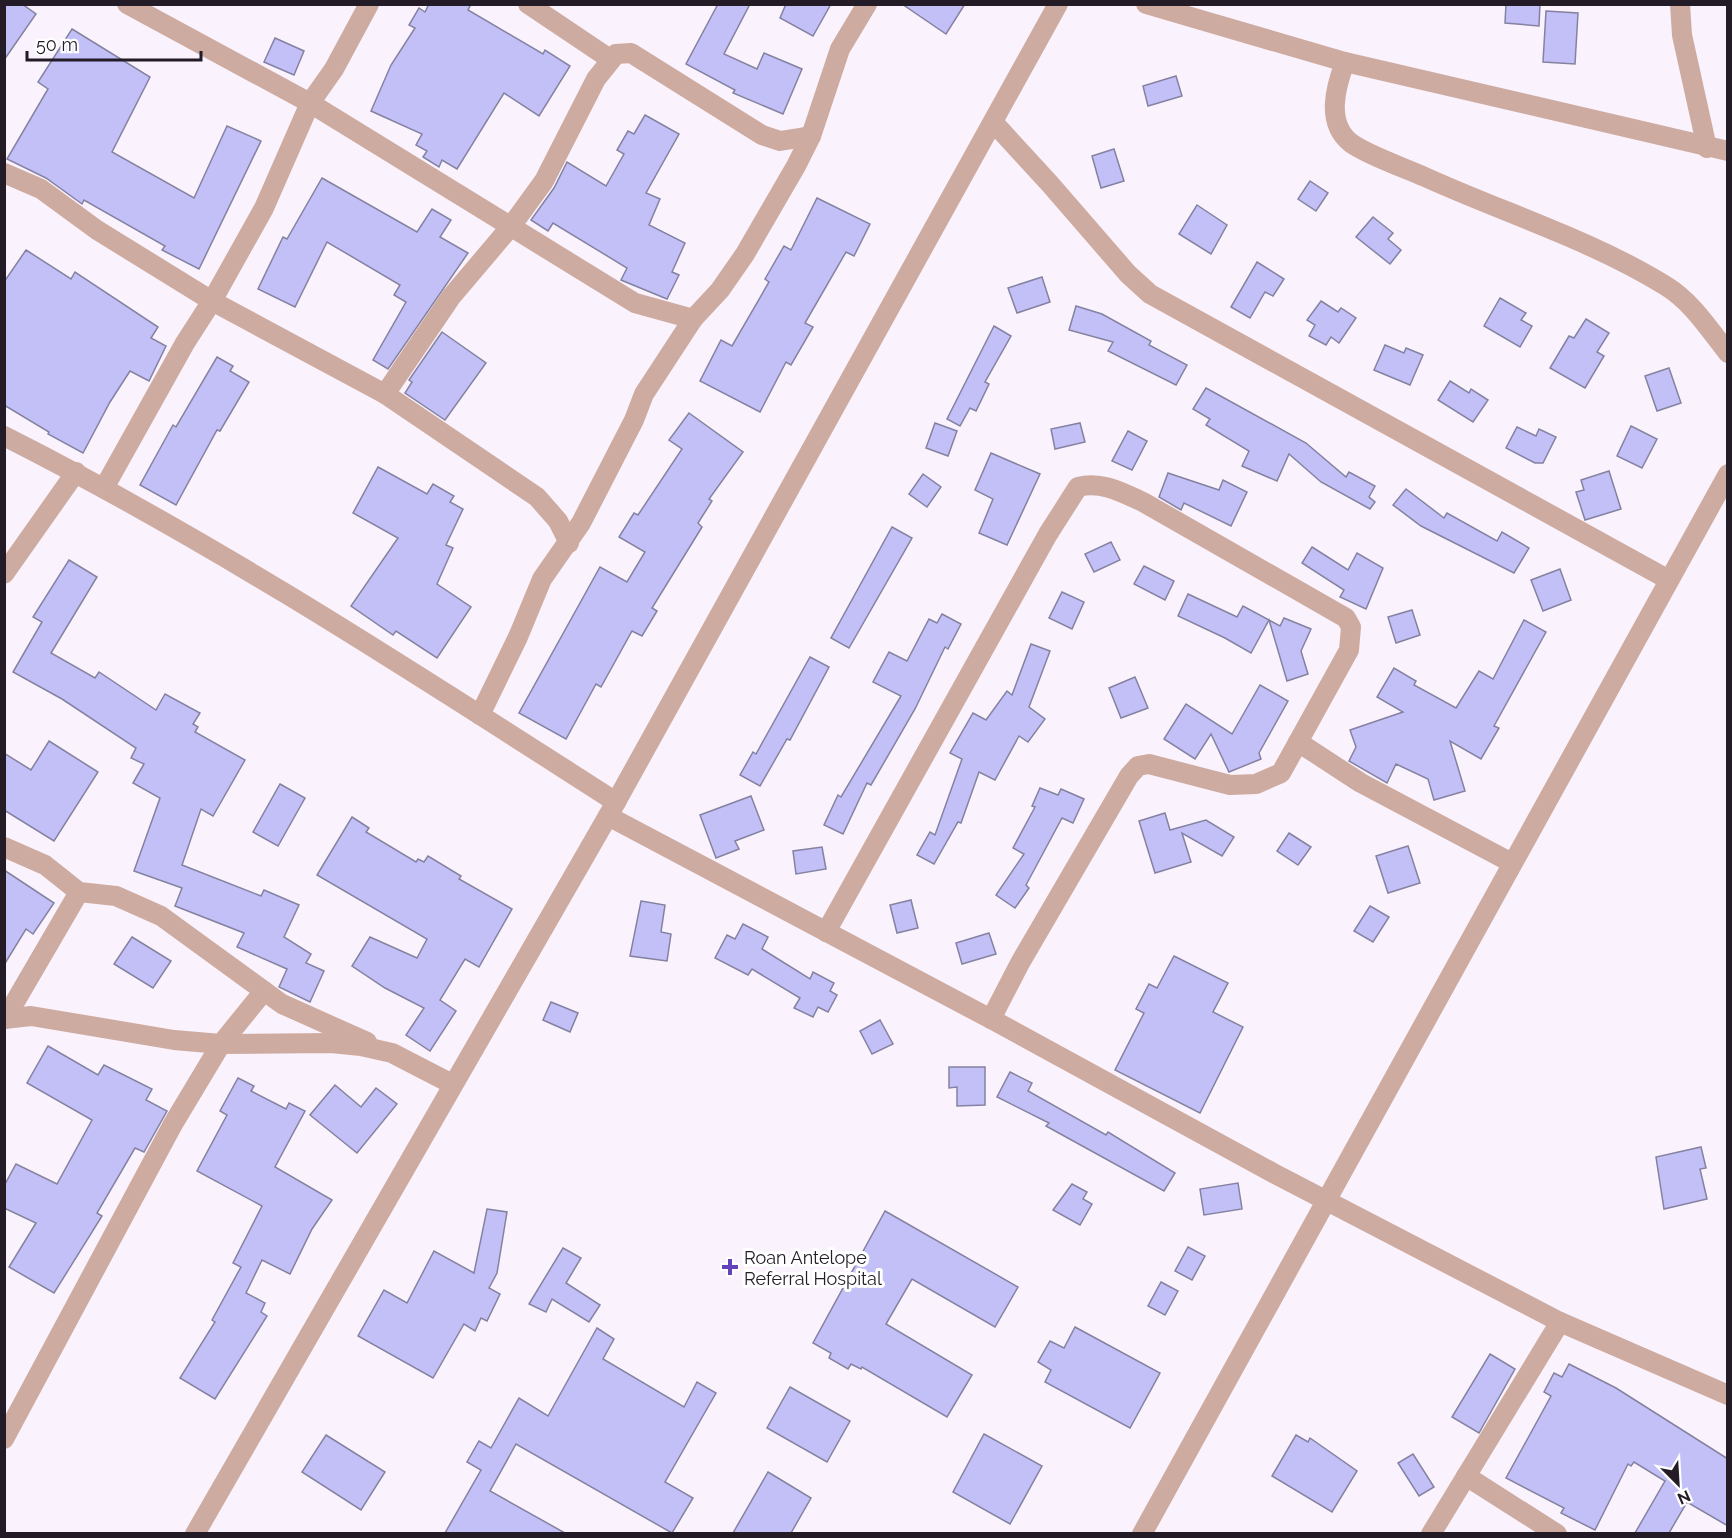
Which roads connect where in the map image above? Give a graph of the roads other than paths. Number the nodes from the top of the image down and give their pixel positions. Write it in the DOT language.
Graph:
graph roads {
  1 [pos="127,4"];
  2 [pos="369,4"];
  3 [pos="528,4"];
  4 [pos="867,4"];
  5 [pos="1058,4"];
  6 [pos="1146,4"];
  7 [pos="1680,4"];
  8 [pos="610,59"];
  9 [pos="1345,62"];
  10 [pos="310,103"];
  11 [pos="994,123"];
  12 [pos="811,136"];
  13 [pos="1707,148"];
  14 [pos="1728,151"];
  15 [pos="4,173"];
  16 [pos="512,225"];
  17 [pos="212,302"];
  18 [pos="693,319"];
  19 [pos="1728,353"];
  20 [pos="385,394"];
  21 [pos="4,436"];
  22 [pos="76,472"];
  23 [pos="1728,474"];
  24 [pos="104,488"];
  25 [pos="569,543"];
  26 [pos="4,574"];
  27 [pos="1669,580"];
  28 [pos="480,715"];
  29 [pos="1298,742"];
  30 [pos="612,809"];
  31 [pos="4,847"];
  32 [pos="1512,863"];
  33 [pos="79,892"];
  34 [pos="826,932"];
  35 [pos="264,991"];
  36 [pos="5,1019"];
  37 [pos="991,1019"];
  38 [pos="221,1044"];
  39 [pos="392,1053"];
  40 [pos="452,1084"];
  41 [pos="1325,1200"];
  42 [pos="1560,1322"];
  43 [pos="1728,1395"];
  44 [pos="4,1439"];
  45 [pos="1466,1476"];
  46 [pos="195,1533"];
  47 [pos="1142,1533"];
  48 [pos="1431,1533"];
  49 [pos="1557,1533"];
  1 -- 10 [label="street"];
  2 -- 10 [label="street"];
  3 -- 8 [label="street"];
  4 -- 12 [label="street"];
  5 -- 11 [label="street"];
  6 -- 9 [label="street"];
  7 -- 13 [label="street"];
  8 -- 12 [label="street"];
  8 -- 16 [label="street"];
  9 -- 13 [label="street"];
  9 -- 19 [label="street"];
  10 -- 16 [label="street"];
  10 -- 17 [label="street"];
  11 -- 27 [label="street"];
  11 -- 30 [label="street"];
  12 -- 18 [label="street"];
  13 -- 14 [label="street"];
  15 -- 17 [label="street"];
  16 -- 18 [label="street"];
  16 -- 20 [label="street"];
  17 -- 20 [label="street"];
  17 -- 24 [label="street"];
  18 -- 25 [label="street"];
  20 -- 25 [label="street"];
  21 -- 22 [label="street"];
  22 -- 24 [label="street"];
  22 -- 26 [label="street"];
  23 -- 27 [label="street"];
  24 -- 28 [label="street"];
  25 -- 28 [label="street"];
  27 -- 32 [label="street"];
  28 -- 30 [label="street"];
  29 -- 32 [label="street"];
  29 -- 34 [label="street"];
  29 -- 37 [label="street"];
  30 -- 34 [label="street"];
  30 -- 40 [label="street"];
  31 -- 33 [label="street"];
  32 -- 41 [label="street"];
  33 -- 35 [label="street"];
  33 -- 36 [label="street"];
  34 -- 37 [label="street"];
  35 -- 38 [label="street"];
  35 -- 39 [label="street"];
  36 -- 38 [label="street"];
  37 -- 41 [label="street"];
  38 -- 39 [label="street"];
  38 -- 44 [label="street"];
  39 -- 40 [label="street"];
  40 -- 46 [label="street"];
  41 -- 42 [label="street"];
  41 -- 47 [label="street"];
  42 -- 43 [label="street"];
  42 -- 45 [label="street"];
  45 -- 48 [label="street"];
  45 -- 49 [label="street"];
}
